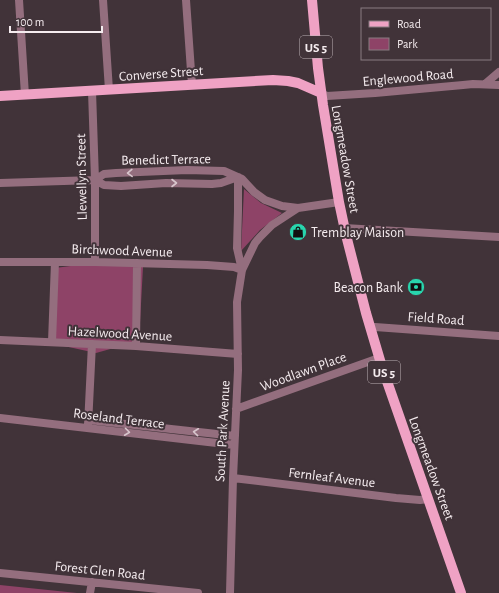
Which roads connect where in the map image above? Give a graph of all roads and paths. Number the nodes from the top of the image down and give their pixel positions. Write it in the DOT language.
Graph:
graph roads {
  1 [pos="19,0"];
  2 [pos="103,0"];
  3 [pos="186,0"];
  4 [pos="312,0"];
  5 [pos="499,72"];
  6 [pos="485,84"];
  7 [pos="192,85"];
  8 [pos="499,85"];
  9 [pos="109,90"];
  10 [pos="92,91"];
  11 [pos="321,93"];
  12 [pos="24,95"];
  13 [pos="0,96"];
  14 [pos="238,177"];
  15 [pos="95,180"];
  16 [pos="0,183"];
  17 [pos="339,202"];
  18 [pos="298,208"];
  19 [pos="344,228"];
  20 [pos="499,237"];
  21 [pos="0,262"];
  22 [pos="54,262"];
  23 [pos="95,262"];
  24 [pos="137,263"];
  25 [pos="242,270"];
  26 [pos="370,328"];
  27 [pos="499,336"];
  28 [pos="0,340"];
  29 [pos="52,342"];
  30 [pos="92,344"];
  31 [pos="136,346"];
  32 [pos="238,354"];
  33 [pos="379,358"];
  34 [pos="236,409"];
  35 [pos="0,418"];
  36 [pos="88,424"];
  37 [pos="235,436"];
  38 [pos="234,445"];
  39 [pos="233,478"];
  40 [pos="428,498"];
  41 [pos="0,573"];
  42 [pos="92,582"];
  43 [pos="90,593"];
  44 [pos="198,593"];
  45 [pos="230,593"];
  46 [pos="461,593"];
  1 -- 12 [label="street"];
  2 -- 9 [label="street"];
  3 -- 7 [label="street"];
  4 -- 11 [label="main road, Longmeadow Street / US 5"];
  5 -- 6 [label="street"];
  6 -- 8 [label="street, Englewood Road"];
  6 -- 11 [label="street, Englewood Road"];
  7 -- 9 [label="main road, Converse Street"];
  7 -- 11 [label="main road, Converse Street"];
  9 -- 10 [label="main road, Converse Street"];
  10 -- 12 [label="main road, Converse Street"];
  10 -- 15 [label="street, Llewellyn Street"];
  11 -- 17 [label="main road, Longmeadow Street / US 5"];
  12 -- 13 [label="main road, Converse Street"];
  15 -- 14 [label="street, Benedict Terrace, one-way"];
  14 -- 15 [label="street, Benedict Terrace, one-way"];
  14 -- 18 [label="street, Benedict Terrace"];
  14 -- 25 [label="street, South Park Avenue"];
  15 -- 16 [label="street, Benedict Terrace"];
  15 -- 23 [label="street, Llewellyn Street"];
  17 -- 18 [label="street, South Park Avenue"];
  17 -- 19 [label="main road, Longmeadow Street / US 5"];
  18 -- 25 [label="street, South Park Avenue"];
  19 -- 20 [label="street"];
  19 -- 26 [label="main road, Longmeadow Street / US 5"];
  21 -- 22 [label="street, Birchwood Avenue"];
  22 -- 23 [label="street, Birchwood Avenue"];
  22 -- 29 [label="street"];
  23 -- 24 [label="street, Birchwood Avenue"];
  24 -- 25 [label="street, Birchwood Avenue"];
  24 -- 31 [label="street"];
  25 -- 32 [label="street, South Park Avenue"];
  26 -- 27 [label="street, Field Road"];
  26 -- 33 [label="main road, Longmeadow Street / US 5"];
  28 -- 29 [label="street, Hazelwood Avenue"];
  29 -- 30 [label="street, Hazelwood Avenue"];
  30 -- 31 [label="street, Hazelwood Avenue"];
  30 -- 36 [label="street"];
  31 -- 32 [label="street, Hazelwood Avenue"];
  32 -- 34 [label="street, South Park Avenue"];
  33 -- 34 [label="street, Woodlawn Place"];
  33 -- 40 [label="main road, Longmeadow Street / US 5"];
  34 -- 37 [label="street, South Park Avenue"];
  35 -- 36 [label="street, Roseland Terrace"];
  37 -- 36 [label="street, one-way"];
  36 -- 38 [label="street, Roseland Terrace, one-way"];
  37 -- 38 [label="street, South Park Avenue"];
  38 -- 39 [label="street, South Park Avenue"];
  39 -- 40 [label="street, Fernleaf Avenue"];
  39 -- 45 [label="street, South Park Avenue"];
  40 -- 46 [label="main road, Longmeadow Street / US 5"];
  41 -- 42 [label="street, Forest Glen Road"];
  42 -- 43 [label="street"];
  42 -- 44 [label="street, Forest Glen Road"];
}
